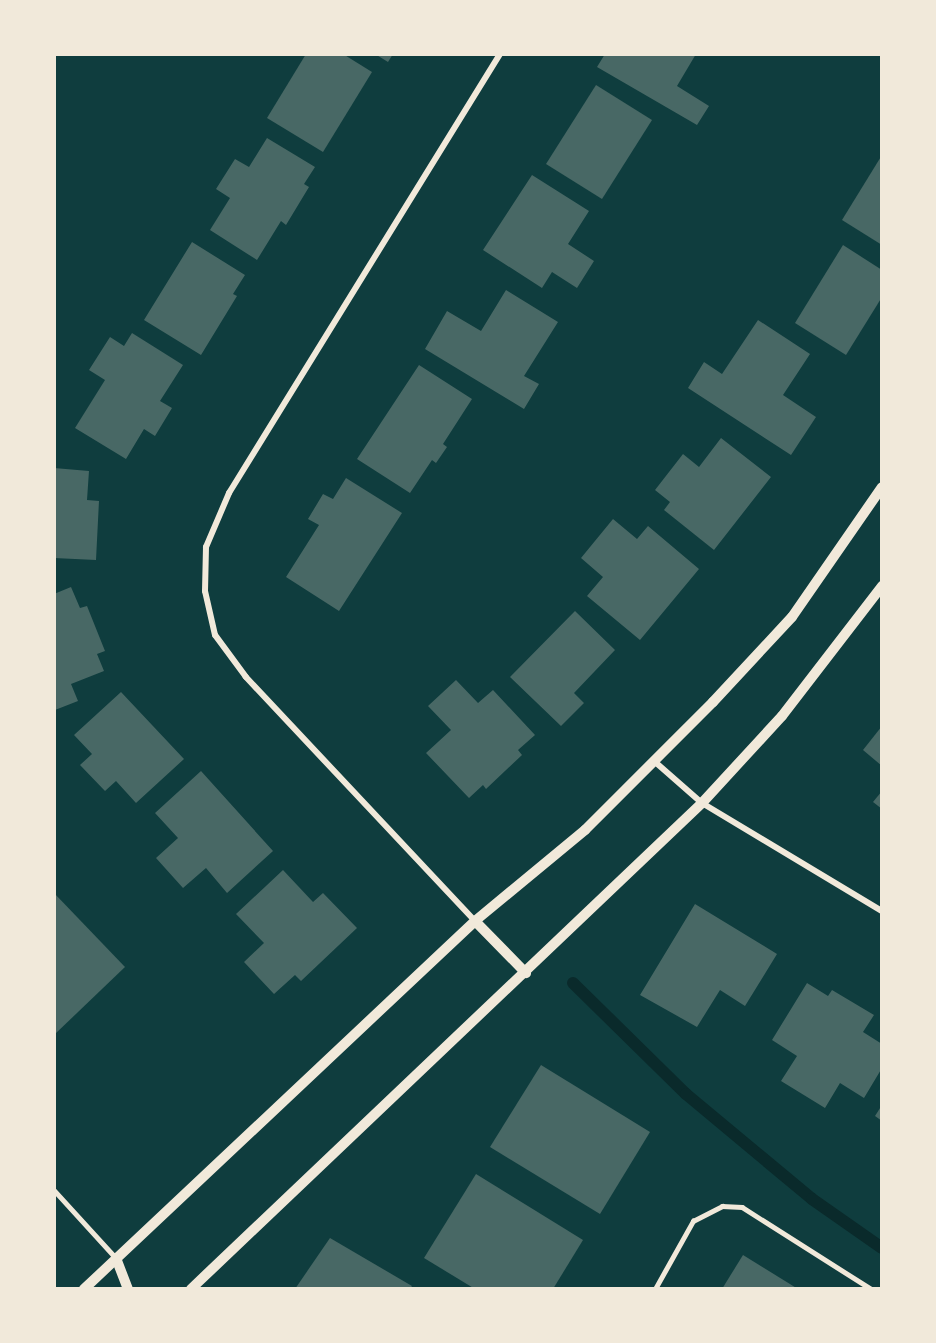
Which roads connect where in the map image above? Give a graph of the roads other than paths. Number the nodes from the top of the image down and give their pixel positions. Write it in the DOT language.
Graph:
graph roads {
  1 [pos="500,54"];
  2 [pos="882,487"];
  3 [pos="882,586"];
  4 [pos="654,761"];
  5 [pos="702,803"];
  6 [pos="882,911"];
  7 [pos="475,921"];
  8 [pos="526,973"];
  9 [pos="54,1190"];
  10 [pos="116,1258"];
  11 [pos="84,1289"];
  12 [pos="128,1289"];
  13 [pos="191,1289"];
  14 [pos="655,1289"];
  15 [pos="872,1289"];
  1 -- 7 [label="street"];
  2 -- 4 [label="street"];
  3 -- 5 [label="street"];
  4 -- 5 [label="street"];
  4 -- 7 [label="street"];
  5 -- 6 [label="street"];
  5 -- 8 [label="street"];
  7 -- 8 [label="street"];
  7 -- 10 [label="street"];
  8 -- 13 [label="street"];
  9 -- 10 [label="lane"];
  10 -- 11 [label="street"];
  10 -- 12 [label="street"];
  14 -- 15 [label="lane"];
}
